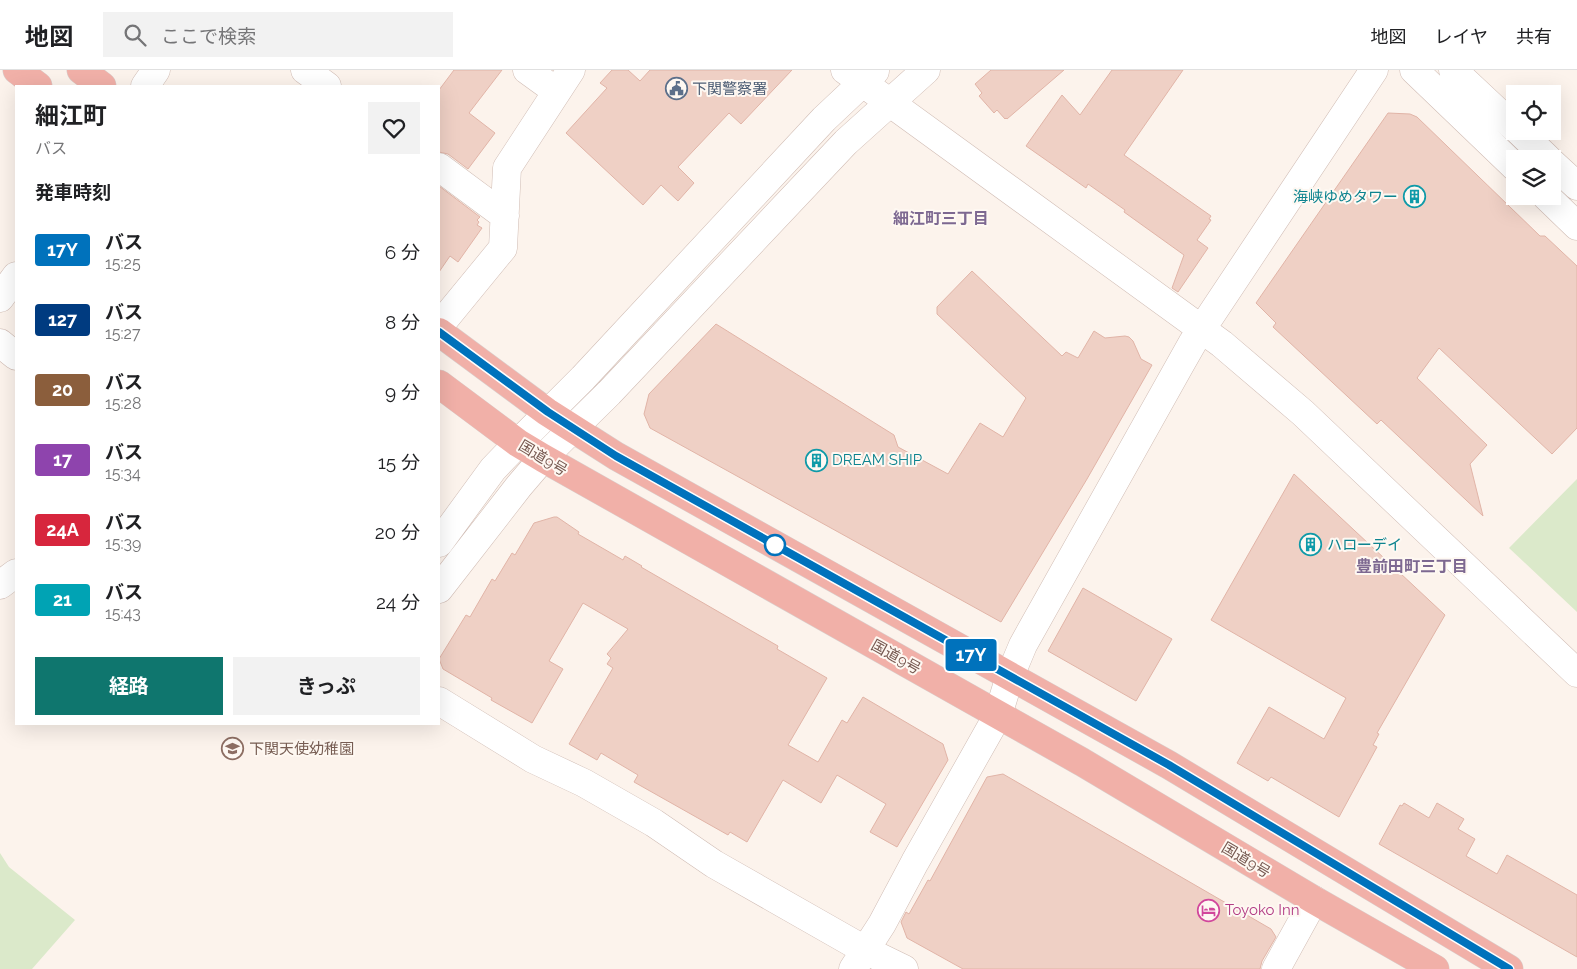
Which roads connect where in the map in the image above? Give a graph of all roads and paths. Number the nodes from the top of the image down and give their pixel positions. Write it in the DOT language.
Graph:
graph roads {
  1 [pos="17,70"];
  2 [pos="80,70"];
  3 [pos="156,70"];
  4 [pos="305,70"];
  5 [pos="527,70"];
  6 [pos="926,70"];
  7 [pos="1374,70"];
  8 [pos="1414,70"];
  9 [pos="1453,70"];
  10 [pos="861,74"];
  11 [pos="564,81"];
  12 [pos="37,85"];
  13 [pos="101,85"];
  14 [pos="146,85"];
  15 [pos="326,85"];
  16 [pos="889,102"];
  17 [pos="1506,120"];
  18 [pos="1528,140"];
  19 [pos="1539,150"];
  20 [pos="1506,158"];
  21 [pos="440,169"];
  22 [pos="1561,171"];
  23 [pos="1576,184"];
  24 [pos="1561,193"];
  25 [pos="1554,205"];
  26 [pos="505,216"];
  27 [pos="1577,226"];
  28 [pos="15,277"];
  29 [pos="0,298"];
  30 [pos="440,325"];
  31 [pos="1202,328"];
  32 [pos="440,333"];
  33 [pos="0,343"];
  34 [pos="15,355"];
  35 [pos="440,385"];
  36 [pos="548,412"];
  37 [pos="573,429"];
  38 [pos="518,443"];
  39 [pos="543,458"];
  40 [pos="440,542"];
  41 [pos="15,574"];
  42 [pos="0,585"];
  43 [pos="440,588"];
  44 [pos="1577,673"];
  45 [pos="1010,676"];
  46 [pos="440,702"];
  47 [pos="998,715"];
  48 [pos="1314,900"];
  49 [pos="859,960"];
  50 [pos="904,969"];
  51 [pos="1276,969"];
  52 [pos="1435,969"];
  53 [pos="1509,969"];
  1 -- 12 [label="highway"];
  2 -- 13 [label="highway"];
  3 -- 14 [label="street"];
  4 -- 15 [label="street"];
  5 -- 11 [label="street"];
  6 -- 16 [label="street"];
  7 -- 31 [label="street"];
  8 -- 20 [label="street"];
  9 -- 17 [label="street"];
  10 -- 16 [label="street"];
  10 -- 36 [label="street"];
  11 -- 26 [label="street"];
  16 -- 31 [label="street"];
  16 -- 37 [label="street"];
  18 -- 19 [label="street"];
  21 -- 26 [label="street"];
  22 -- 23 [label="street"];
  23 -- 24 [label="street"];
  25 -- 27 [label="street"];
  26 -- 30 [label="street"];
  28 -- 29 [label="street"];
  31 -- 44 [label="street"];
  31 -- 45 [label="street"];
  32 -- 36 [label="highway"];
  33 -- 34 [label="street"];
  35 -- 38 [label="highway, 国道9号"];
  36 -- 37 [label="highway"];
  36 -- 38 [label="street"];
  37 -- 39 [label="street"];
  37 -- 45 [label="highway"];
  38 -- 39 [label="highway, 国道9号"];
  38 -- 40 [label="street"];
  39 -- 43 [label="street"];
  39 -- 47 [label="highway, 国道9号"];
  41 -- 42 [label="street"];
  45 -- 47 [label="street"];
  45 -- 53 [label="highway"];
  46 -- 49 [label="street"];
  47 -- 48 [label="highway, 国道9号"];
  47 -- 49 [label="street"];
  48 -- 51 [label="street"];
  48 -- 52 [label="highway, 国道9号"];
  49 -- 50 [label="street"];
}
